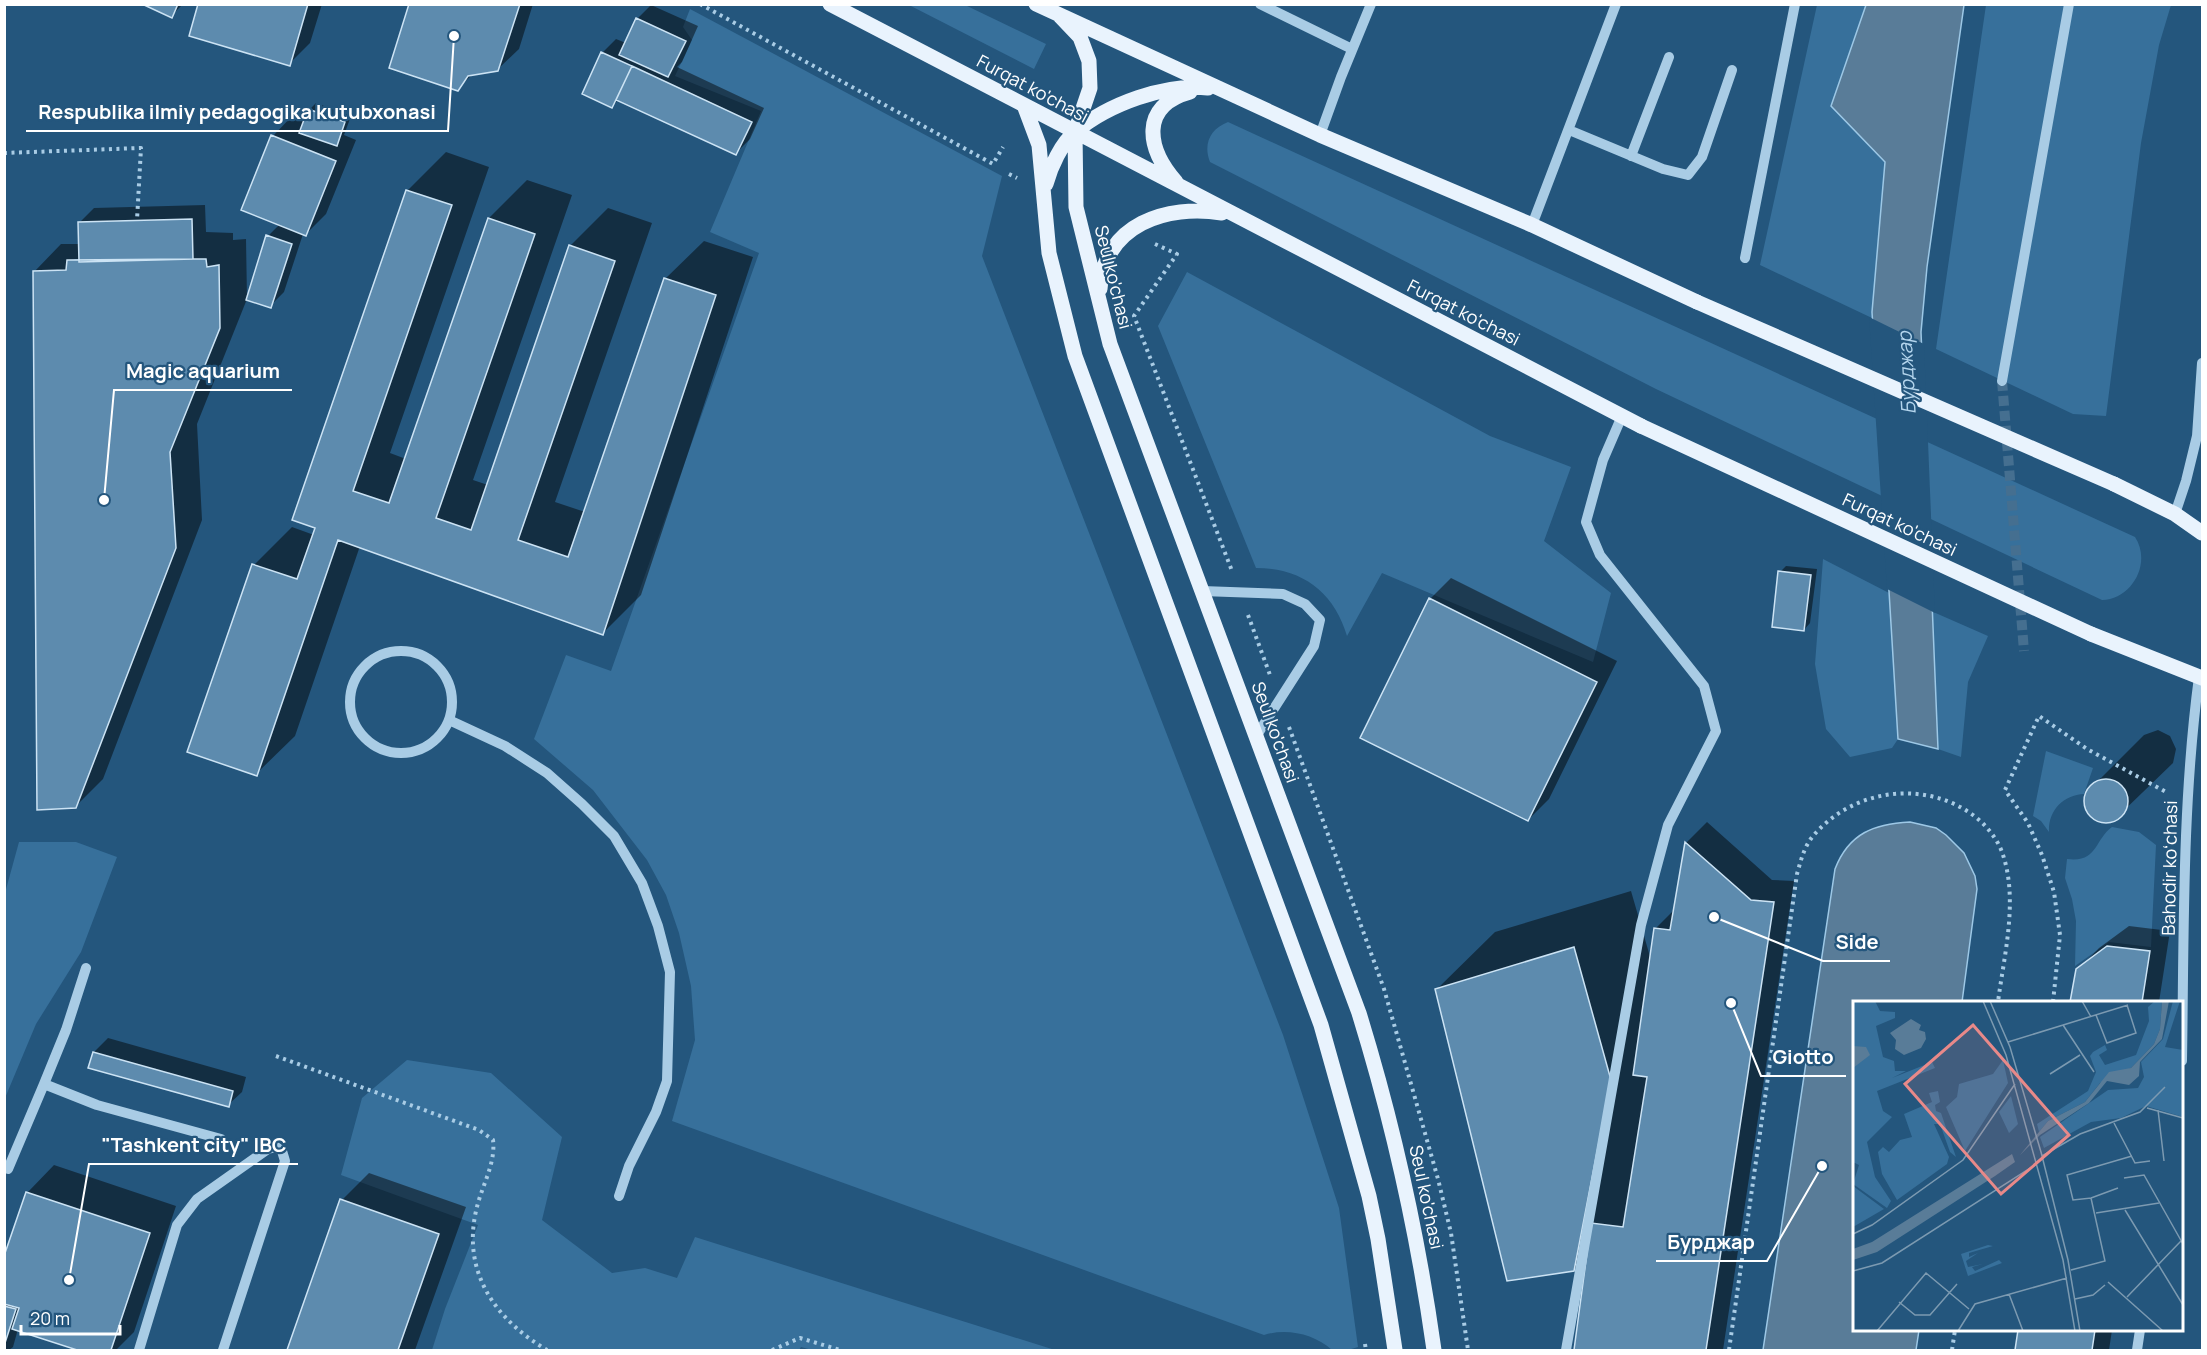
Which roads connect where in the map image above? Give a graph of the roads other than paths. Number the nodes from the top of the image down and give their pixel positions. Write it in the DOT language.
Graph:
graph roads {
  1 [pos="830,4"];
  2 [pos="1036,4"];
  3 [pos="1260,4"];
  4 [pos="1371,4"];
  5 [pos="1616,4"];
  6 [pos="1795,4"];
  7 [pos="2069,4"];
  8 [pos="1060,16"];
  9 [pos="1352,49"];
  10 [pos="1669,57"];
  11 [pos="1732,70"];
  12 [pos="1223,91"];
  13 [pos="1024,105"];
  14 [pos="1569,130"];
  15 [pos="1075,132"];
  16 [pos="1320,135"];
  17 [pos="1631,156"];
  18 [pos="1182,188"];
  19 [pos="1044,191"];
  20 [pos="1240,218"];
  21 [pos="1532,225"];
  22 [pos="1745,258"];
  23 [pos="1099,300"];
  24 [pos="2202,363"];
  25 [pos="2002,381"];
  26 [pos="1622,416"];
  27 [pos="2175,514"];
  28 [pos="2202,532"];
  29 [pos="1202,591"];
  30 [pos="2201,678"];
  31 [pos="449,720"];
  32 [pos="1257,735"];
  33 [pos="86,968"];
  34 [pos="2182,1001"];
  35 [pos="44,1084"];
  36 [pos="221,1139"];
  37 [pos="8,1169"];
  38 [pos="619,1196"];
  39 [pos="2140,1331"];
  40 [pos="139,1350"];
  41 [pos="223,1350"];
  42 [pos="1395,1350"];
  43 [pos="1434,1350"];
  44 [pos="1566,1350"];
  45 [pos="2137,1350"];
  1 -- 13 [label="main road, Furqat ko'chasi"];
  2 -- 8 [label="main road"];
  3 -- 9 [label="street"];
  4 -- 9 [label="street"];
  5 -- 14 [label="street"];
  6 -- 22 [label="street"];
  7 -- 25 [label="street"];
  8 -- 12 [label="main road"];
  8 -- 15 [label="main road, Seul ko'chasi"];
  9 -- 16 [label="street"];
  10 -- 17 [label="street"];
  11 -- 17 [label="street"];
  12 -- 15 [label="main road"];
  12 -- 16 [label="main road"];
  12 -- 18 [label="main road"];
  13 -- 15 [label="main road, Furqat ko'chasi"];
  13 -- 19 [label="main road, Seul ko'chasi"];
  14 -- 17 [label="street"];
  14 -- 21 [label="street"];
  15 -- 18 [label="main road, Furqat ko'chasi"];
  15 -- 19 [label="main road, Seul ko'chasi"];
  15 -- 23 [label="main road, Seul ko'chasi"];
  16 -- 21 [label="main road"];
  18 -- 20 [label="main road, Furqat ko'chasi"];
  19 -- 42 [label="main road, Seul ko'chasi"];
  20 -- 23 [label="main road"];
  20 -- 26 [label="main road, Furqat ko'chasi"];
  21 -- 27 [label="main road, bridge"];
  23 -- 29 [label="main road, Seul ko'chasi"];
  24 -- 27 [label="street"];
  26 -- 30 [label="main road, Furqat ko'chasi, bridge"];
  26 -- 44 [label="street"];
  27 -- 28 [label="main road"];
  29 -- 32 [label="main road, Seul ko'chasi"];
  29 -- 32 [label="street"];
  30 -- 34 [label="street, Bahodir koʻchasi"];
  31 -- 31 [label="street"];
  31 -- 38 [label="street"];
  32 -- 43 [label="main road, Seul ko'chasi"];
  33 -- 35 [label="street"];
  35 -- 36 [label="street"];
  35 -- 37 [label="street"];
  39 -- 45 [label="street"];
  40 -- 41 [label="street"];
}
